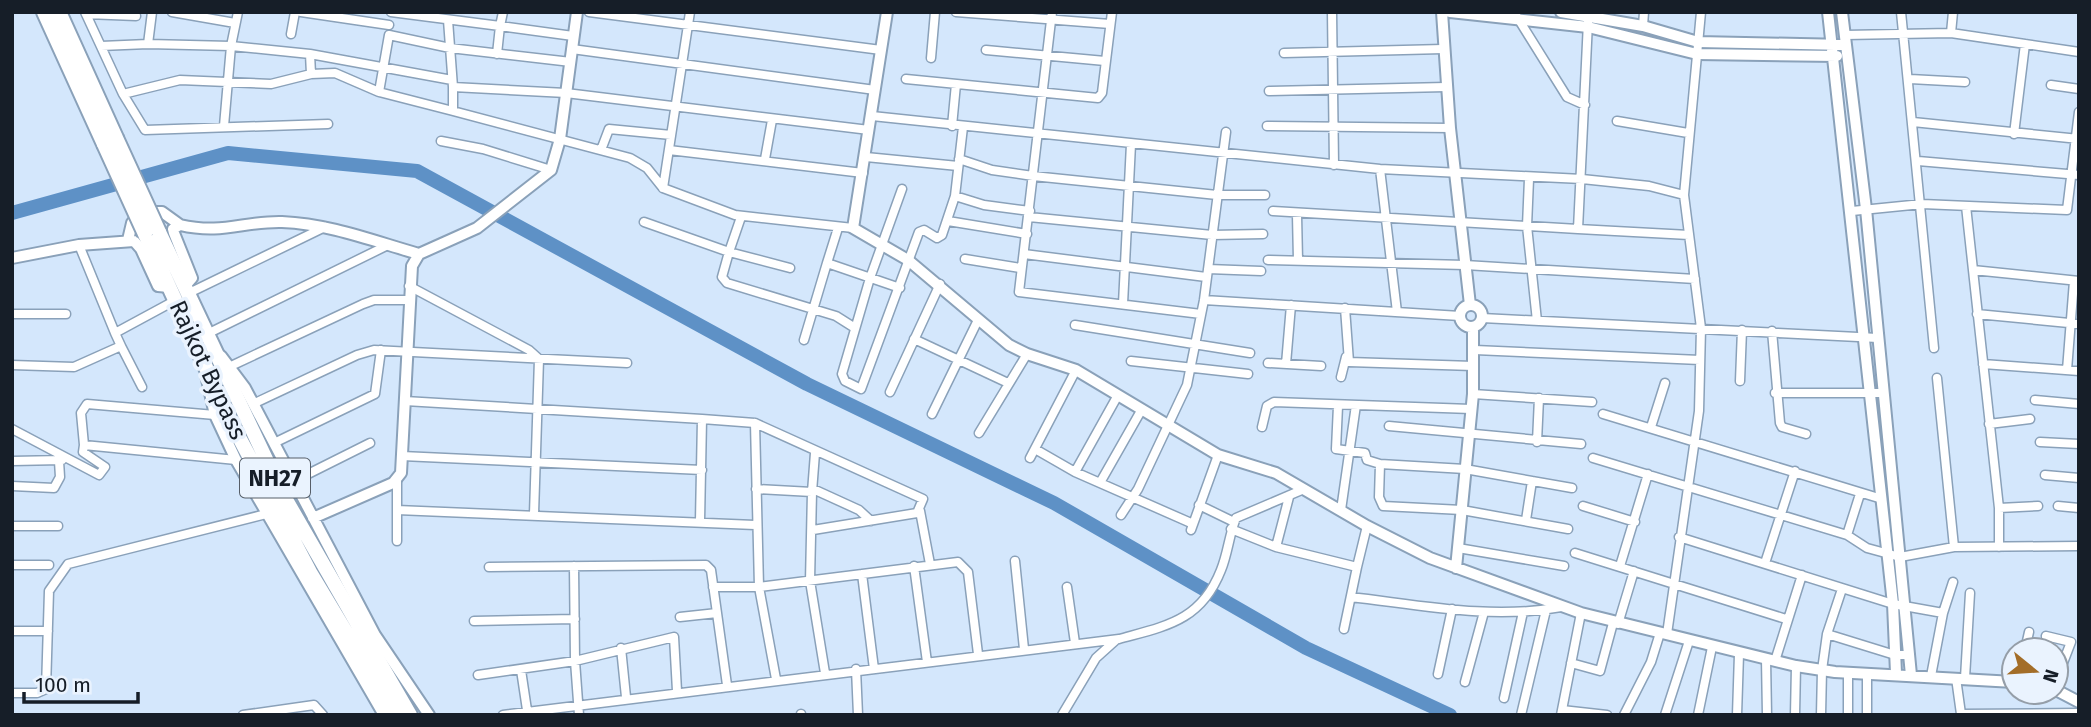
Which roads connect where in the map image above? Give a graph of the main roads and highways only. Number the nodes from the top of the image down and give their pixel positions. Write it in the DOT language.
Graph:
graph roads {
  1 [pos="48,14"];
  2 [pos="180,292"];
  3 [pos="396,715"];
  4 [pos="410,715"];
  1 -- 2 [label="highway, Rajkot Bypass / NH27, bridge"];
  2 -- 3 [label="highway, Rajkot Bypass / NH27"];
  2 -- 4 [label="highway, Rajkot Bypass / NH27"];
}
